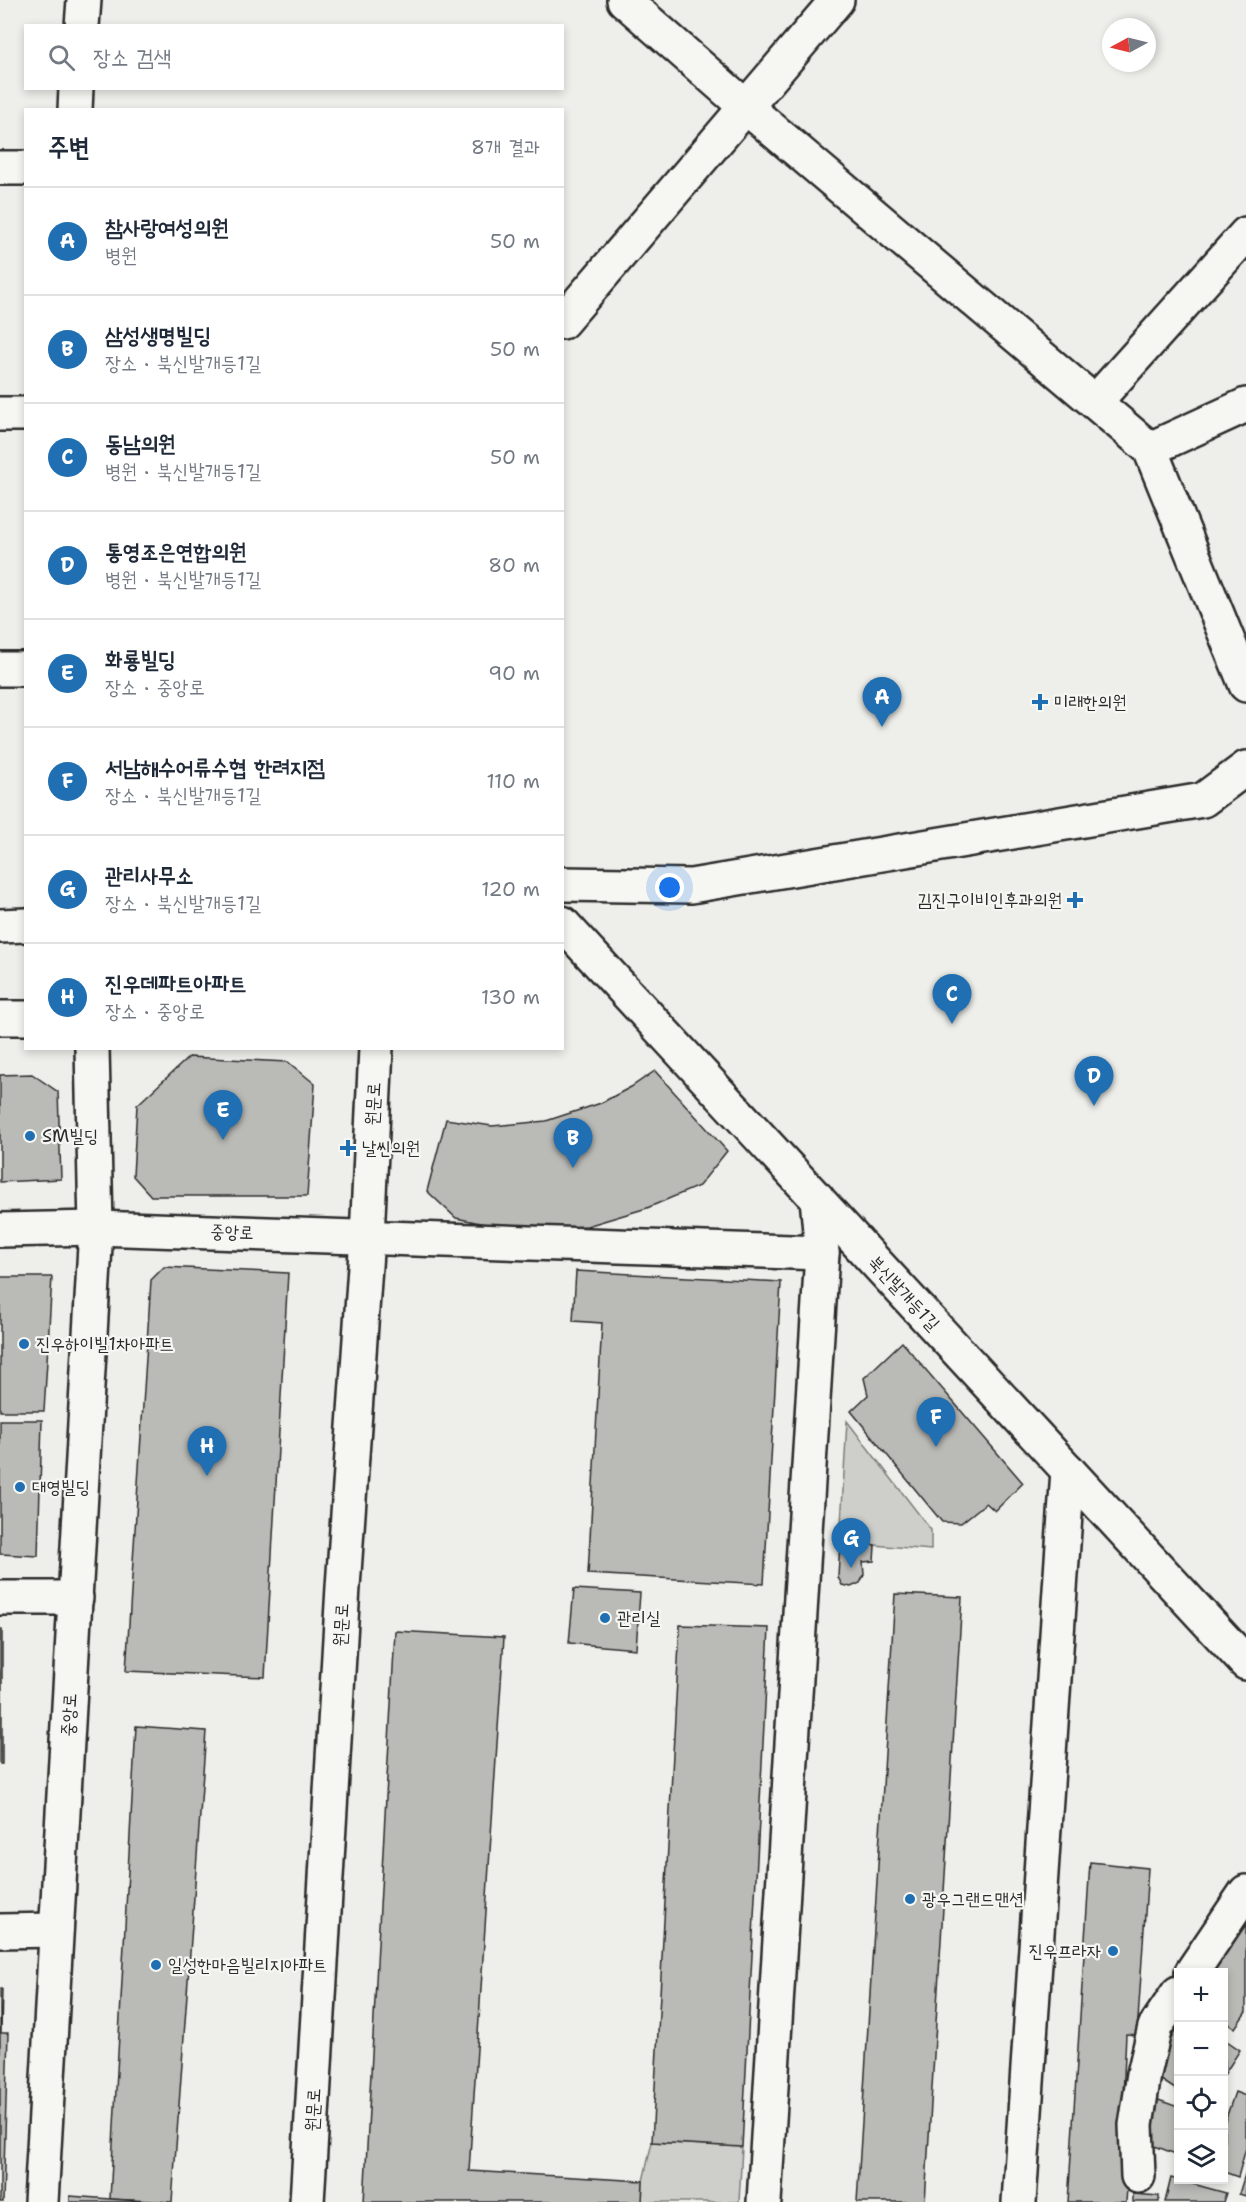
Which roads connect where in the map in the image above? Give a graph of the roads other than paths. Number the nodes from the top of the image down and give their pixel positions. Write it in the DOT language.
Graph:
graph roads {
  1 [pos="84,0"];
  2 [pos="624,0"];
  3 [pos="837,0"];
  4 [pos="82,24"];
  5 [pos="76,90"];
  6 [pos="75,108"];
  7 [pos="747,108"];
  8 [pos="0,168"];
  9 [pos="24,168"];
  10 [pos="1246,234"];
  11 [pos="564,320"];
  12 [pos="1096,401"];
  13 [pos="1246,405"];
  14 [pos="0,414"];
  15 [pos="24,414"];
  16 [pos="1150,449"];
  17 [pos="0,669"];
  18 [pos="24,669"];
  19 [pos="1246,685"];
  20 [pos="1246,768"];
  21 [pos="564,884"];
  22 [pos="564,925"];
  23 [pos="0,926"];
  24 [pos="24,926"];
  25 [pos="0,1018"];
  26 [pos="24,1018"];
  27 [pos="92,1050"];
  28 [pos="376,1050"];
  29 [pos="817,1198"];
  30 [pos="96,1228"];
  31 [pos="0,1230"];
  32 [pos="367,1237"];
  33 [pos="822,1253"];
  34 [pos="1068,1470"];
  35 [pos="0,1598"];
  36 [pos="76,1598"];
  37 [pos="1246,1663"];
  38 [pos="1246,1892"];
  39 [pos="56,1930"];
  40 [pos="0,1931"];
  41 [pos="1195,1968"];
  42 [pos="1174,2000"];
  43 [pos="1138,2176"];
  44 [pos="40,2202"];
  45 [pos="307,2202"];
  46 [pos="764,2202"];
  47 [pos="1019,2202"];
  1 -- 4 [label="street"];
  2 -- 7 [label="street"];
  3 -- 7 [label="street"];
  5 -- 6 [label="street"];
  7 -- 11 [label="street"];
  7 -- 12 [label="street"];
  8 -- 9 [label="street"];
  10 -- 12 [label="street"];
  12 -- 16 [label="street"];
  13 -- 16 [label="street"];
  14 -- 15 [label="street"];
  16 -- 19 [label="street"];
  17 -- 18 [label="street"];
  20 -- 21 [label="street"];
  22 -- 29 [label="street, 북신발개등1길"];
  23 -- 24 [label="street"];
  25 -- 26 [label="street"];
  27 -- 30 [label="street, 중앙로"];
  28 -- 32 [label="street, 원문로"];
  29 -- 33 [label="street"];
  29 -- 34 [label="street, 북신발개등1길"];
  30 -- 31 [label="street"];
  30 -- 32 [label="street, 중앙로"];
  30 -- 36 [label="street, 중앙로"];
  32 -- 33 [label="street, 중앙로"];
  32 -- 45 [label="street, 원문로"];
  33 -- 46 [label="street"];
  34 -- 37 [label="street, 북신발개등1길"];
  34 -- 47 [label="street"];
  35 -- 36 [label="street"];
  36 -- 39 [label="street, 중앙로"];
  38 -- 41 [label="street"];
  39 -- 40 [label="street"];
  39 -- 44 [label="street, 중앙로"];
  42 -- 43 [label="street"];
}
